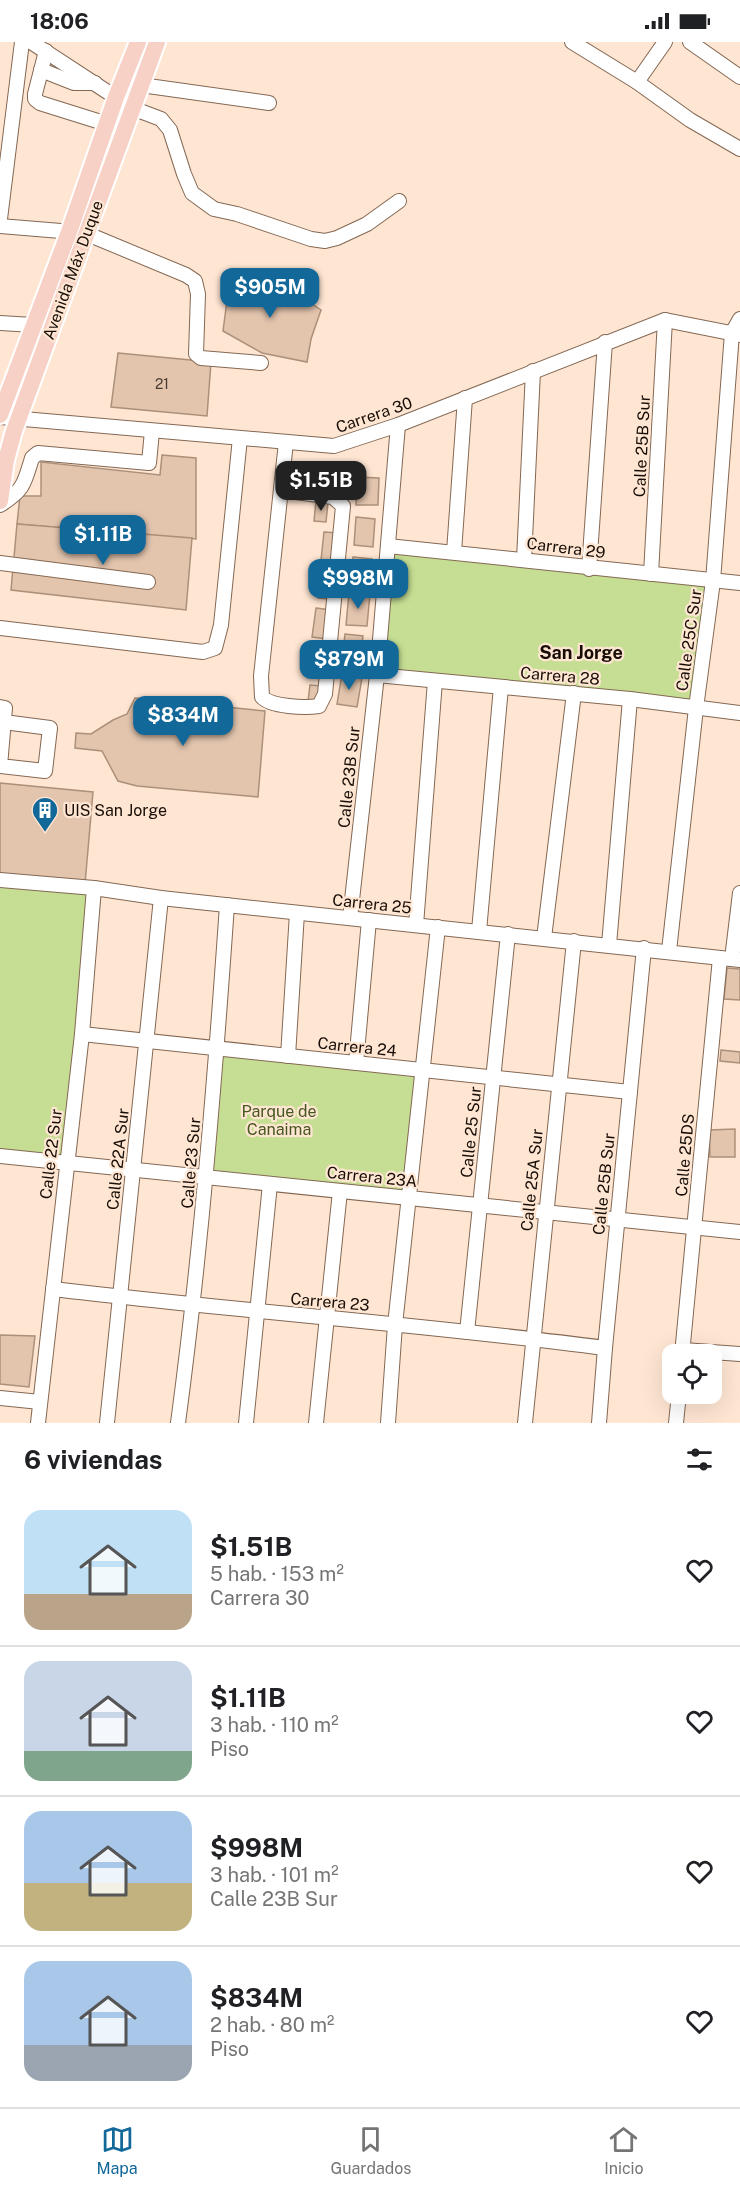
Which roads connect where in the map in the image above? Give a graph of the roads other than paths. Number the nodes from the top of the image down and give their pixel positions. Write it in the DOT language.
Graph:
graph roads {
  1 [pos="22,42"];
  2 [pos="32,42"];
  3 [pos="138,42"];
  4 [pos="157,42"];
  5 [pos="572,42"];
  6 [pos="665,42"];
  7 [pos="690,42"];
  8 [pos="46,51"];
  9 [pos="41,70"];
  10 [pos="740,77"];
  11 [pos="637,82"];
  12 [pos="95,83"];
  13 [pos="141,84"];
  14 [pos="116,97"];
  15 [pos="269,103"];
  16 [pos="132,108"];
  17 [pos="107,124"];
  18 [pos="740,149"];
  19 [pos="399,201"];
  20 [pos="0,219"];
  21 [pos="0,226"];
  22 [pos="77,232"];
  23 [pos="740,319"];
  24 [pos="665,320"];
  25 [pos="0,323"];
  26 [pos="33,325"];
  27 [pos="736,334"];
  28 [pos="605,342"];
  29 [pos="261,363"];
  30 [pos="533,371"];
  31 [pos="465,398"];
  32 [pos="0,416"];
  33 [pos="18,420"];
  34 [pos="398,425"];
  35 [pos="152,431"];
  36 [pos="240,438"];
  37 [pos="286,442"];
  38 [pos="281,490"];
  39 [pos="0,503"];
  40 [pos="388,546"];
  41 [pos="453,552"];
  42 [pos="524,560"];
  43 [pos="0,563"];
  44 [pos="589,569"];
  45 [pos="651,574"];
  46 [pos="713,581"];
  47 [pos="147,582"];
  48 [pos="740,584"];
  49 [pos="0,628"];
  50 [pos="377,675"];
  51 [pos="435,681"];
  52 [pos="501,687"];
  53 [pos="573,693"];
  54 [pos="630,699"];
  55 [pos="0,707"];
  56 [pos="696,708"];
  57 [pos="740,713"];
  58 [pos="4,722"];
  59 [pos="0,880"];
  60 [pos="94,888"];
  61 [pos="740,893"];
  62 [pos="161,898"];
  63 [pos="227,905"];
  64 [pos="297,913"];
  65 [pos="350,918"];
  66 [pos="369,920"];
  67 [pos="416,925"];
  68 [pos="438,927"];
  69 [pos="479,932"];
  70 [pos="508,934"];
  71 [pos="544,938"];
  72 [pos="574,941"];
  73 [pos="609,945"];
  74 [pos="644,948"];
  75 [pos="669,951"];
  76 [pos="731,959"];
  77 [pos="81,1034"];
  78 [pos="147,1040"];
  79 [pos="217,1049"];
  80 [pos="288,1056"];
  81 [pos="356,1063"];
  82 [pos="422,1070"];
  83 [pos="493,1078"];
  84 [pos="559,1085"];
  85 [pos="630,1092"];
  86 [pos="0,1156"];
  87 [pos="66,1163"];
  88 [pos="133,1169"];
  89 [pos="206,1177"];
  90 [pos="270,1184"];
  91 [pos="340,1191"];
  92 [pos="409,1198"];
  93 [pos="480,1205"];
  94 [pos="546,1212"];
  95 [pos="617,1219"];
  96 [pos="695,1227"];
  97 [pos="740,1232"];
  98 [pos="53,1289"];
  99 [pos="120,1297"];
  100 [pos="194,1304"];
  101 [pos="257,1312"];
  102 [pos="326,1318"];
  103 [pos="395,1325"];
  104 [pos="467,1332"];
  105 [pos="532,1338"];
  106 [pos="684,1344"];
  107 [pos="604,1348"];
  108 [pos="722,1353"];
  109 [pos="740,1354"];
  110 [pos="0,1398"];
  111 [pos="40,1402"];
  112 [pos="678,1404"];
  113 [pos="38,1423"];
  114 [pos="107,1423"];
  115 [pos="178,1423"];
  116 [pos="246,1423"];
  117 [pos="316,1423"];
  118 [pos="388,1423"];
  119 [pos="525,1423"];
  120 [pos="599,1423"];
  121 [pos="676,1423"];
  1 -- 20 [label="street"];
  2 -- 8 [label="street"];
  3 -- 14 [label="main road, Avenida Máx Duque"];
  4 -- 13 [label="main road, Avenida Máx Duque"];
  5 -- 11 [label="street"];
  6 -- 11 [label="street"];
  7 -- 10 [label="street"];
  8 -- 9 [label="street"];
  8 -- 12 [label="street"];
  9 -- 12 [label="street"];
  9 -- 17 [label="street"];
  11 -- 18 [label="street"];
  12 -- 14 [label="street"];
  13 -- 15 [label="street"];
  13 -- 16 [label="main road, Avenida Máx Duque"];
  14 -- 16 [label="street"];
  14 -- 17 [label="main road, Avenida Máx Duque"];
  16 -- 19 [label="street"];
  16 -- 22 [label="main road, Avenida Máx Duque"];
  17 -- 22 [label="main road, Avenida Máx Duque"];
  21 -- 22 [label="street"];
  22 -- 26 [label="main road, Avenida Máx Duque"];
  22 -- 29 [label="street"];
  22 -- 33 [label="main road, Avenida Máx Duque"];
  23 -- 27 [label="street"];
  24 -- 27 [label="street"];
  24 -- 28 [label="street, Carrera 30"];
  24 -- 45 [label="street, Calle 25B Sur"];
  25 -- 26 [label="street"];
  26 -- 32 [label="main road, Avenida Máx Duque"];
  27 -- 46 [label="street, Calle 25C Sur"];
  28 -- 30 [label="street, Carrera 30"];
  28 -- 44 [label="street"];
  30 -- 31 [label="street, Carrera 30"];
  30 -- 42 [label="street"];
  31 -- 34 [label="street, Carrera 30"];
  31 -- 41 [label="street"];
  32 -- 33 [label="street, Carrera 30"];
  33 -- 35 [label="street, Carrera 30"];
  33 -- 39 [label="main road, Avenida Máx Duque"];
  34 -- 37 [label="street, Carrera 30"];
  34 -- 40 [label="street, Calle 23B Sur"];
  35 -- 36 [label="street, Carrera 30"];
  35 -- 39 [label="street"];
  36 -- 37 [label="street, Carrera 30"];
  36 -- 49 [label="street"];
  37 -- 38 [label="street"];
  38 -- 38 [label="street"];
  40 -- 41 [label="street, Carrera 29"];
  40 -- 50 [label="street, Calle 23B Sur"];
  41 -- 42 [label="street, Carrera 29"];
  42 -- 44 [label="street, Carrera 29"];
  43 -- 47 [label="street"];
  44 -- 45 [label="street, Carrera 29"];
  45 -- 46 [label="street, Carrera 29"];
  46 -- 48 [label="street, Carrera 29"];
  46 -- 56 [label="street, Calle 25C Sur"];
  50 -- 51 [label="street, Carrera 28"];
  50 -- 65 [label="street, Calle 23B Sur"];
  51 -- 52 [label="street, Carrera 28"];
  51 -- 67 [label="street"];
  52 -- 53 [label="street, Carrera 28"];
  52 -- 69 [label="street"];
  53 -- 54 [label="street, Carrera 28"];
  53 -- 71 [label="street"];
  54 -- 56 [label="street, Carrera 28"];
  54 -- 73 [label="street"];
  55 -- 58 [label="street"];
  56 -- 57 [label="street, Carrera 28"];
  56 -- 75 [label="street, Calle 25C Sur"];
  58 -- 58 [label="street"];
  59 -- 60 [label="street, Carrera 25"];
  60 -- 62 [label="street, Carrera 25"];
  60 -- 77 [label="street, Calle 22 Sur"];
  61 -- 76 [label="street, Calle 25DS"];
  62 -- 63 [label="street, Carrera 25"];
  62 -- 78 [label="street, Calle 22A Sur"];
  63 -- 64 [label="street, Carrera 25"];
  63 -- 79 [label="street, Calle 23 Sur"];
  64 -- 65 [label="street, Carrera 25"];
  64 -- 80 [label="street"];
  65 -- 66 [label="street, Carrera 25"];
  66 -- 67 [label="street, Carrera 25"];
  66 -- 81 [label="street"];
  67 -- 68 [label="street, Carrera 25"];
  68 -- 69 [label="street, Carrera 25"];
  68 -- 82 [label="street"];
  69 -- 70 [label="street, Carrera 25"];
  70 -- 71 [label="street, Carrera 25"];
  70 -- 83 [label="street, Calle 25 Sur"];
  71 -- 72 [label="street, Carrera 25"];
  72 -- 73 [label="street, Carrera 25"];
  72 -- 84 [label="street, Calle 25A Sur"];
  73 -- 74 [label="street, Carrera 25"];
  74 -- 75 [label="street, Carrera 25"];
  74 -- 85 [label="street, Calle 25B Sur"];
  75 -- 76 [label="street, Carrera 25"];
  76 -- 96 [label="street, Calle 25DS"];
  77 -- 78 [label="street, Carrera 24"];
  77 -- 87 [label="street, Calle 22 Sur"];
  78 -- 79 [label="street, Carrera 24"];
  78 -- 88 [label="street, Calle 22A Sur"];
  79 -- 80 [label="street, Carrera 24"];
  79 -- 89 [label="street, Calle 23 Sur"];
  80 -- 81 [label="street, Carrera 24"];
  81 -- 82 [label="street, Carrera 24"];
  82 -- 83 [label="street, Carrera 24"];
  82 -- 92 [label="street"];
  83 -- 84 [label="street, Carrera 24"];
  83 -- 93 [label="street, Calle 25 Sur"];
  84 -- 85 [label="street, Carrera 24"];
  84 -- 94 [label="street, Calle 25A Sur"];
  85 -- 95 [label="street, Calle 25B Sur"];
  86 -- 87 [label="street, Carrera 23A"];
  87 -- 88 [label="street, Carrera 23A"];
  87 -- 98 [label="street, Calle 22 Sur"];
  88 -- 89 [label="street, Carrera 23A"];
  88 -- 99 [label="street, Calle 22A Sur"];
  89 -- 90 [label="street, Carrera 23A"];
  89 -- 100 [label="street, Calle 23 Sur"];
  90 -- 91 [label="street, Carrera 23A"];
  90 -- 101 [label="street"];
  91 -- 92 [label="street, Carrera 23A"];
  91 -- 102 [label="street"];
  92 -- 93 [label="street, Carrera 23A"];
  92 -- 103 [label="street"];
  93 -- 94 [label="street, Carrera 23A"];
  93 -- 104 [label="street, Calle 25 Sur"];
  94 -- 95 [label="street, Carrera 23A"];
  94 -- 105 [label="street, Calle 25A Sur"];
  95 -- 96 [label="street, Carrera 23A"];
  95 -- 107 [label="street, Calle 25B Sur"];
  96 -- 97 [label="street, Carrera 23A"];
  96 -- 106 [label="street, Calle 25DS"];
  98 -- 99 [label="street, Carrera 23"];
  98 -- 111 [label="street, Calle 22 Sur"];
  99 -- 100 [label="street, Carrera 23"];
  99 -- 114 [label="street, Calle 22A Sur"];
  100 -- 101 [label="street, Carrera 23"];
  100 -- 115 [label="street, Calle 23 Sur"];
  101 -- 102 [label="street, Carrera 23"];
  101 -- 116 [label="street"];
  102 -- 103 [label="street, Carrera 23"];
  102 -- 117 [label="street"];
  103 -- 104 [label="street, Carrera 23"];
  103 -- 118 [label="street"];
  104 -- 105 [label="street, Carrera 23"];
  105 -- 107 [label="street, Carrera 23"];
  105 -- 119 [label="street, Calle 25A Sur"];
  107 -- 120 [label="street, Calle 25B Sur"];
  108 -- 109 [label="street"];
  110 -- 111 [label="street"];
  111 -- 113 [label="street, Calle 22 Sur"];
  112 -- 121 [label="street"];
}
